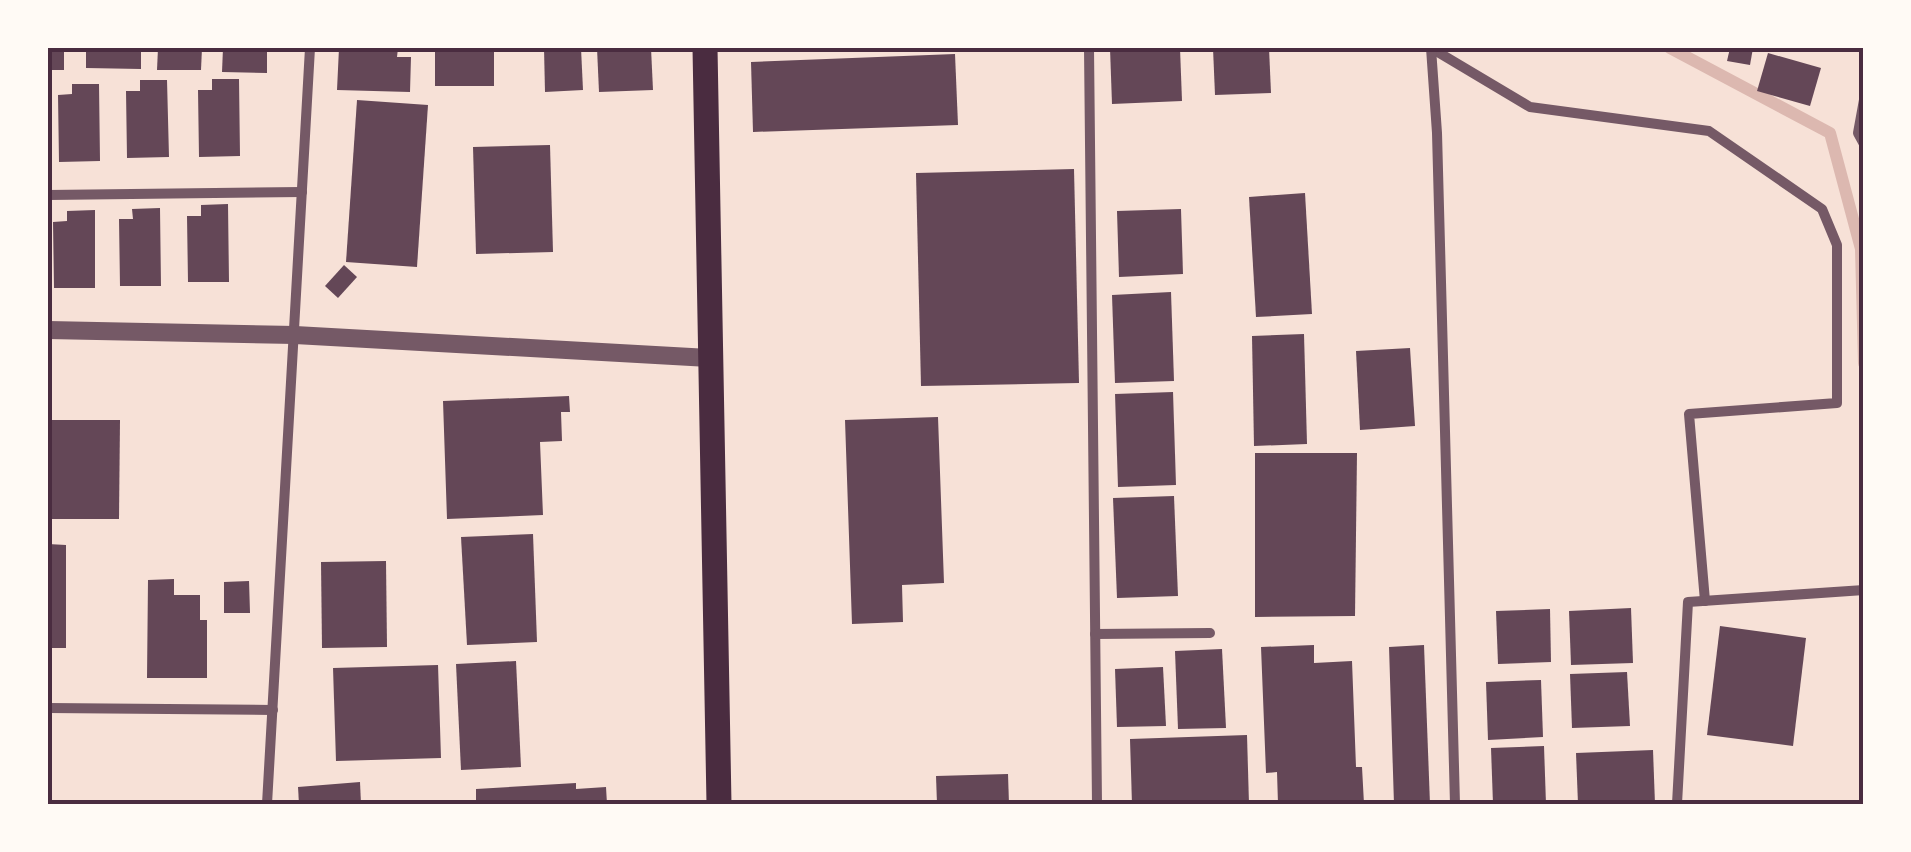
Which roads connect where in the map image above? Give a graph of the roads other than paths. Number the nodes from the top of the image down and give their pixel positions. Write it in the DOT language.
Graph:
graph roads {
  1 [pos="310,48"];
  2 [pos="704,48"];
  3 [pos="1090,48"];
  4 [pos="1431,48"];
  5 [pos="1864,100"];
  6 [pos="1864,144"];
  7 [pos="302,192"];
  8 [pos="48,194"];
  9 [pos="48,330"];
  10 [pos="295,336"];
  11 [pos="709,358"];
  12 [pos="1864,590"];
  13 [pos="1705,601"];
  14 [pos="1210,632"];
  15 [pos="1095,634"];
  16 [pos="48,708"];
  17 [pos="273,710"];
  18 [pos="267,804"];
  19 [pos="719,804"];
  20 [pos="1097,804"];
  21 [pos="1455,804"];
  22 [pos="1677,804"];
  1 -- 7 [label="street"];
  2 -- 11 [label="main road"];
  3 -- 15 [label="street"];
  4 -- 13 [label="street"];
  4 -- 21 [label="street"];
  5 -- 6 [label="street"];
  7 -- 8 [label="street"];
  7 -- 10 [label="street"];
  9 -- 10 [label="street"];
  10 -- 11 [label="street"];
  10 -- 17 [label="street"];
  11 -- 19 [label="main road"];
  12 -- 13 [label="street"];
  13 -- 22 [label="street"];
  14 -- 15 [label="street"];
  15 -- 20 [label="street"];
  16 -- 17 [label="street"];
  17 -- 18 [label="street"];
}
